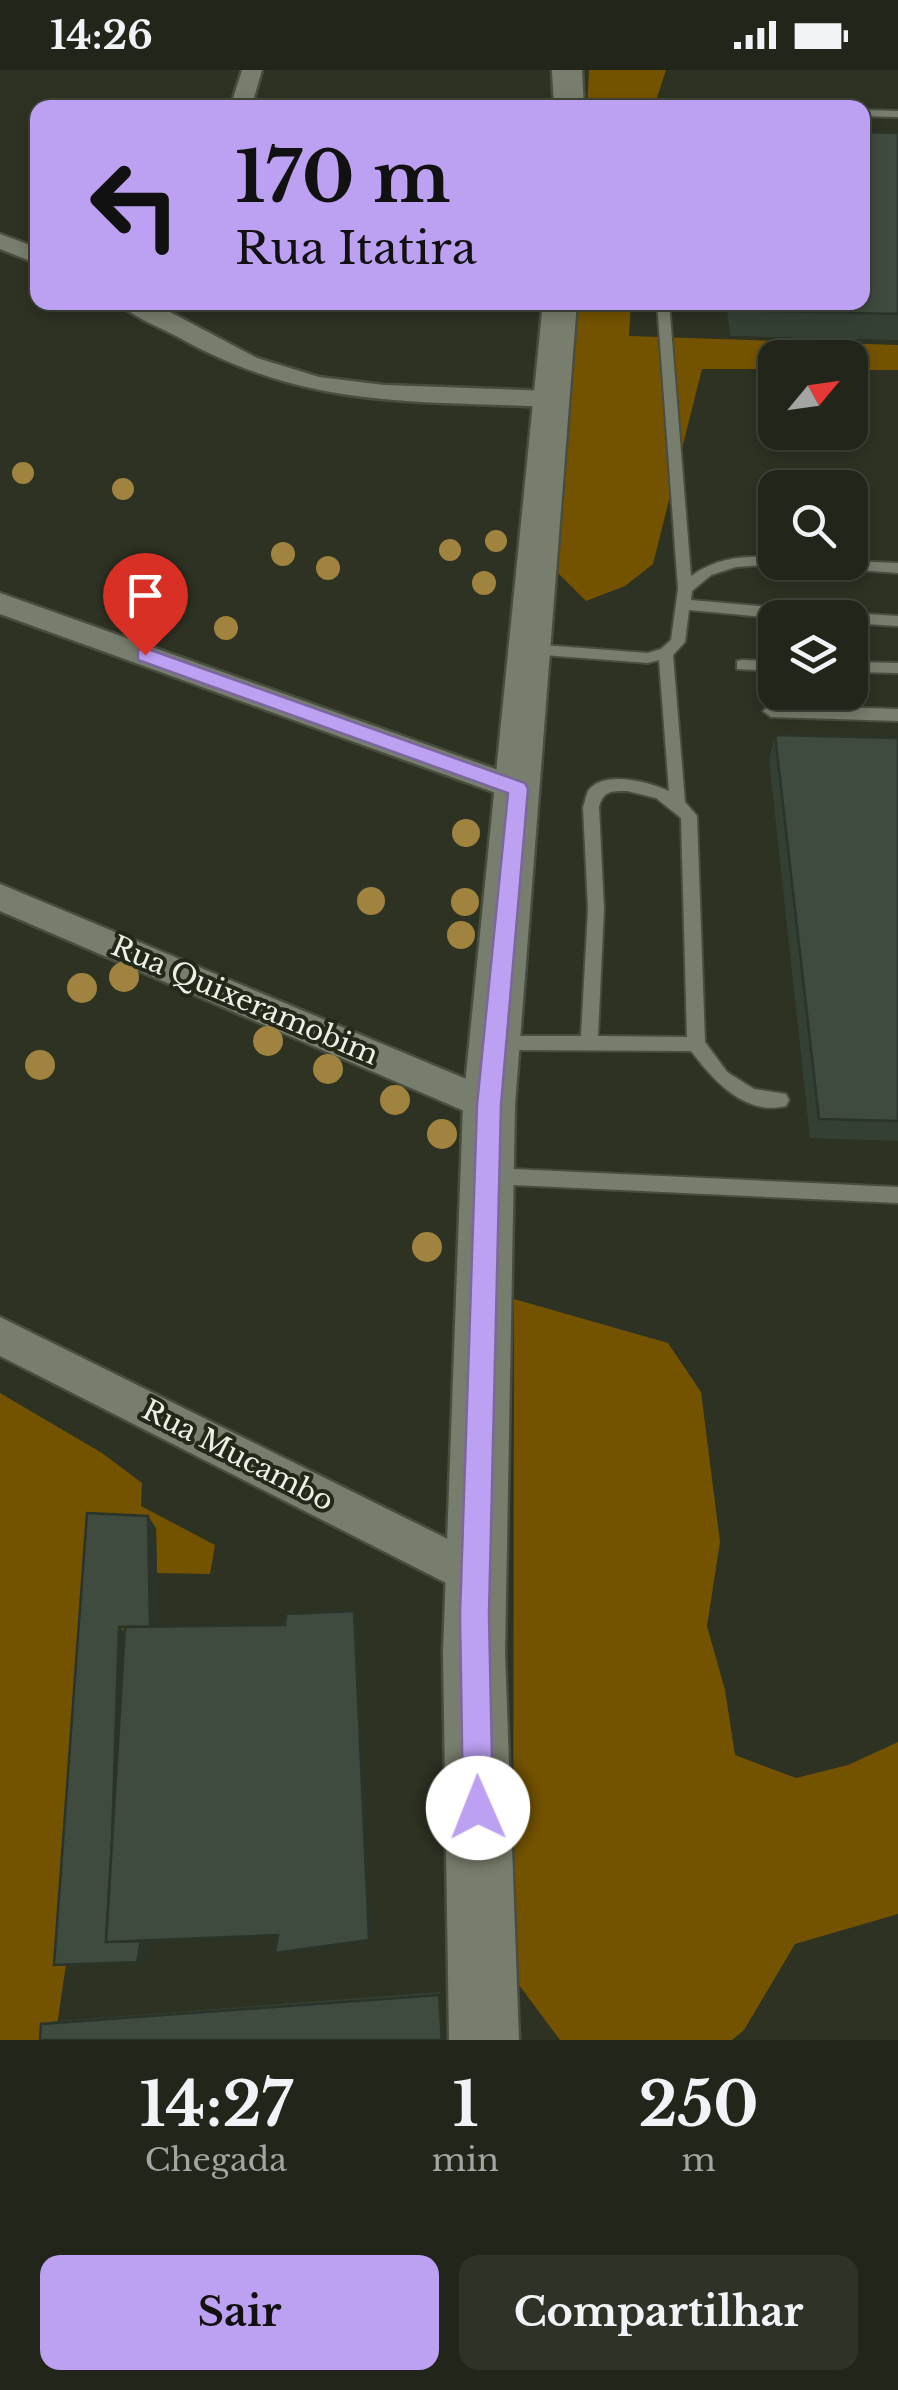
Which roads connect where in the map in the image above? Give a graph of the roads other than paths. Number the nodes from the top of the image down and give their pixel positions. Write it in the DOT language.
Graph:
graph roads {
  1 [pos="252,70"];
  2 [pos="567,70"];
  3 [pos="243,100"];
  4 [pos="569,100"];
  5 [pos="870,112"];
  6 [pos="898,114"];
  7 [pos="0,241"];
  8 [pos="30,254"];
  9 [pos="559,310"];
  10 [pos="664,310"];
  11 [pos="176,313"];
  12 [pos="549,398"];
  13 [pos="758,561"];
  14 [pos="868,566"];
  15 [pos="898,568"];
  16 [pos="684,596"];
  17 [pos="0,603"];
  18 [pos="758,607"];
  19 [pos="868,619"];
  20 [pos="898,621"];
  21 [pos="530,649"];
  22 [pos="666,653"];
  23 [pos="742,665"];
  24 [pos="758,665"];
  25 [pos="868,667"];
  26 [pos="898,668"];
  27 [pos="771,711"];
  28 [pos="898,715"];
  29 [pos="518,789"];
  30 [pos="678,800"];
  31 [pos="0,897"];
  32 [pos="493,1043"];
  33 [pos="588,1044"];
  34 [pos="696,1044"];
  35 [pos="780,1100"];
  36 [pos="489,1105"];
  37 [pos="487,1176"];
  38 [pos="898,1195"];
  39 [pos="0,1336"];
  40 [pos="475,1575"];
  41 [pos="484,2040"];
  1 -- 3 [label="street"];
  2 -- 4 [label="street"];
  5 -- 6 [label="lane"];
  7 -- 8 [label="street"];
  9 -- 12 [label="street"];
  10 -- 16 [label="lane"];
  11 -- 12 [label="street"];
  12 -- 21 [label="street"];
  13 -- 16 [label="lane"];
  14 -- 15 [label="lane"];
  16 -- 18 [label="lane"];
  16 -- 22 [label="lane"];
  17 -- 29 [label="street"];
  19 -- 20 [label="lane"];
  21 -- 22 [label="lane"];
  21 -- 29 [label="street"];
  22 -- 30 [label="lane"];
  23 -- 24 [label="lane"];
  25 -- 26 [label="lane"];
  27 -- 28 [label="lane"];
  29 -- 32 [label="street"];
  30 -- 33 [label="lane"];
  30 -- 34 [label="lane"];
  31 -- 36 [label="street, Rua Quixeramobim"];
  32 -- 33 [label="lane"];
  32 -- 36 [label="street"];
  33 -- 34 [label="lane"];
  34 -- 35 [label="lane"];
  36 -- 37 [label="street"];
  37 -- 38 [label="lane"];
  37 -- 40 [label="street"];
  39 -- 40 [label="street, Rua Mucambo"];
  40 -- 41 [label="street"];
}
